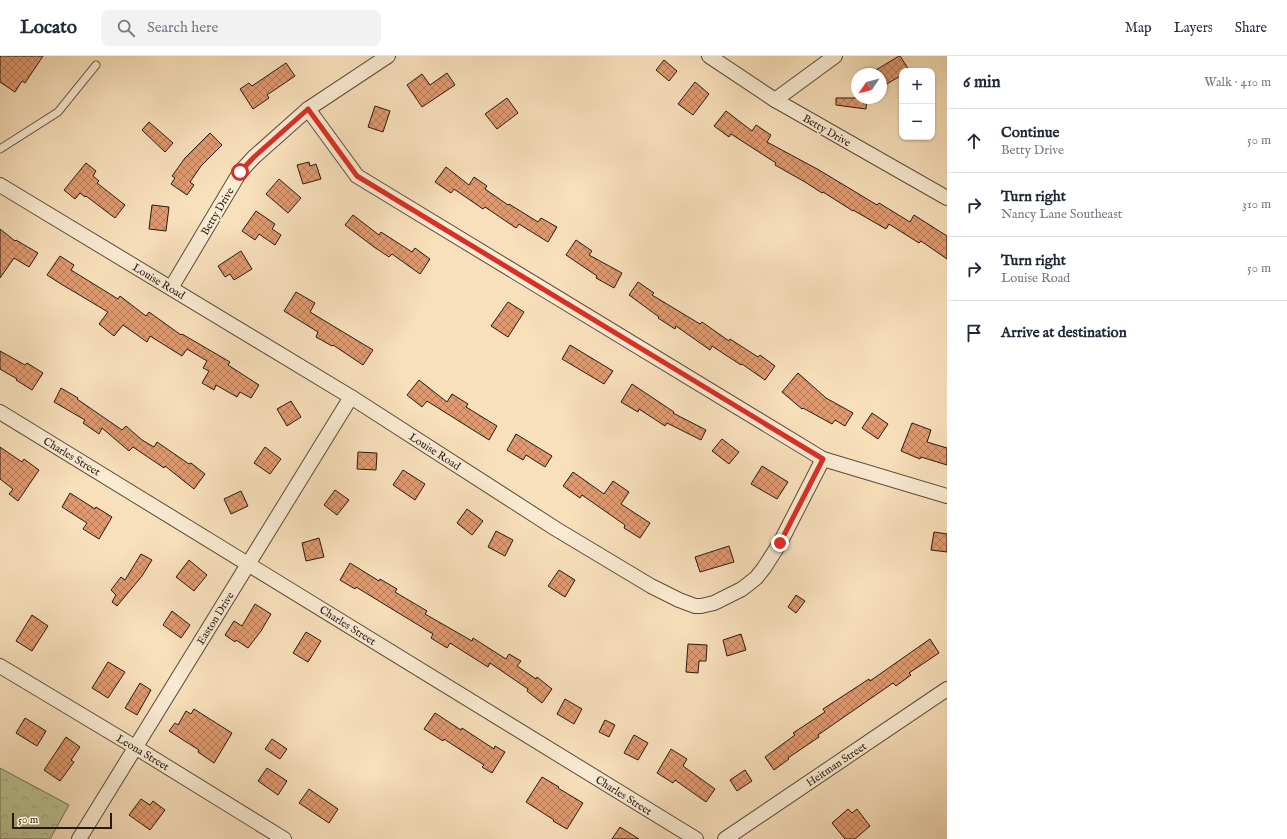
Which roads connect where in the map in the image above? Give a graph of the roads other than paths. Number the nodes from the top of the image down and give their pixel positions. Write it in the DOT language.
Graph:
graph roads {
  1 [pos="388,56"];
  2 [pos="709,56"];
  3 [pos="835,56"];
  4 [pos="96,65"];
  5 [pos="775,100"];
  6 [pos="308,109"];
  7 [pos="0,149"];
  8 [pos="0,185"];
  9 [pos="947,198"];
  10 [pos="171,288"];
  11 [pos="351,397"];
  12 [pos="0,412"];
  13 [pos="823,459"];
  14 [pos="947,496"];
  15 [pos="248,563"];
  16 [pos="0,666"];
  17 [pos="947,689"];
  18 [pos="135,747"];
  19 [pos="79,839"];
  20 [pos="284,839"];
  21 [pos="696,839"];
  22 [pos="725,839"];
  1 -- 6 [label="street, Betty Drive"];
  2 -- 5 [label="street, Betty Drive"];
  3 -- 5 [label="street"];
  4 -- 7 [label="lane"];
  5 -- 9 [label="street, Betty Drive"];
  6 -- 10 [label="street, Betty Drive"];
  6 -- 13 [label="street"];
  8 -- 10 [label="street, Louise Road"];
  10 -- 11 [label="street, Louise Road"];
  11 -- 13 [label="street, Louise Road"];
  11 -- 15 [label="street, Easton Drive"];
  12 -- 15 [label="street, Charles Street"];
  13 -- 14 [label="street"];
  15 -- 18 [label="street, Easton Drive"];
  15 -- 21 [label="street, Charles Street"];
  16 -- 18 [label="street, Leona Street"];
  17 -- 22 [label="street, Heitman Street"];
  18 -- 19 [label="street, Easton Drive"];
  18 -- 20 [label="street, Leona Street"];
}
